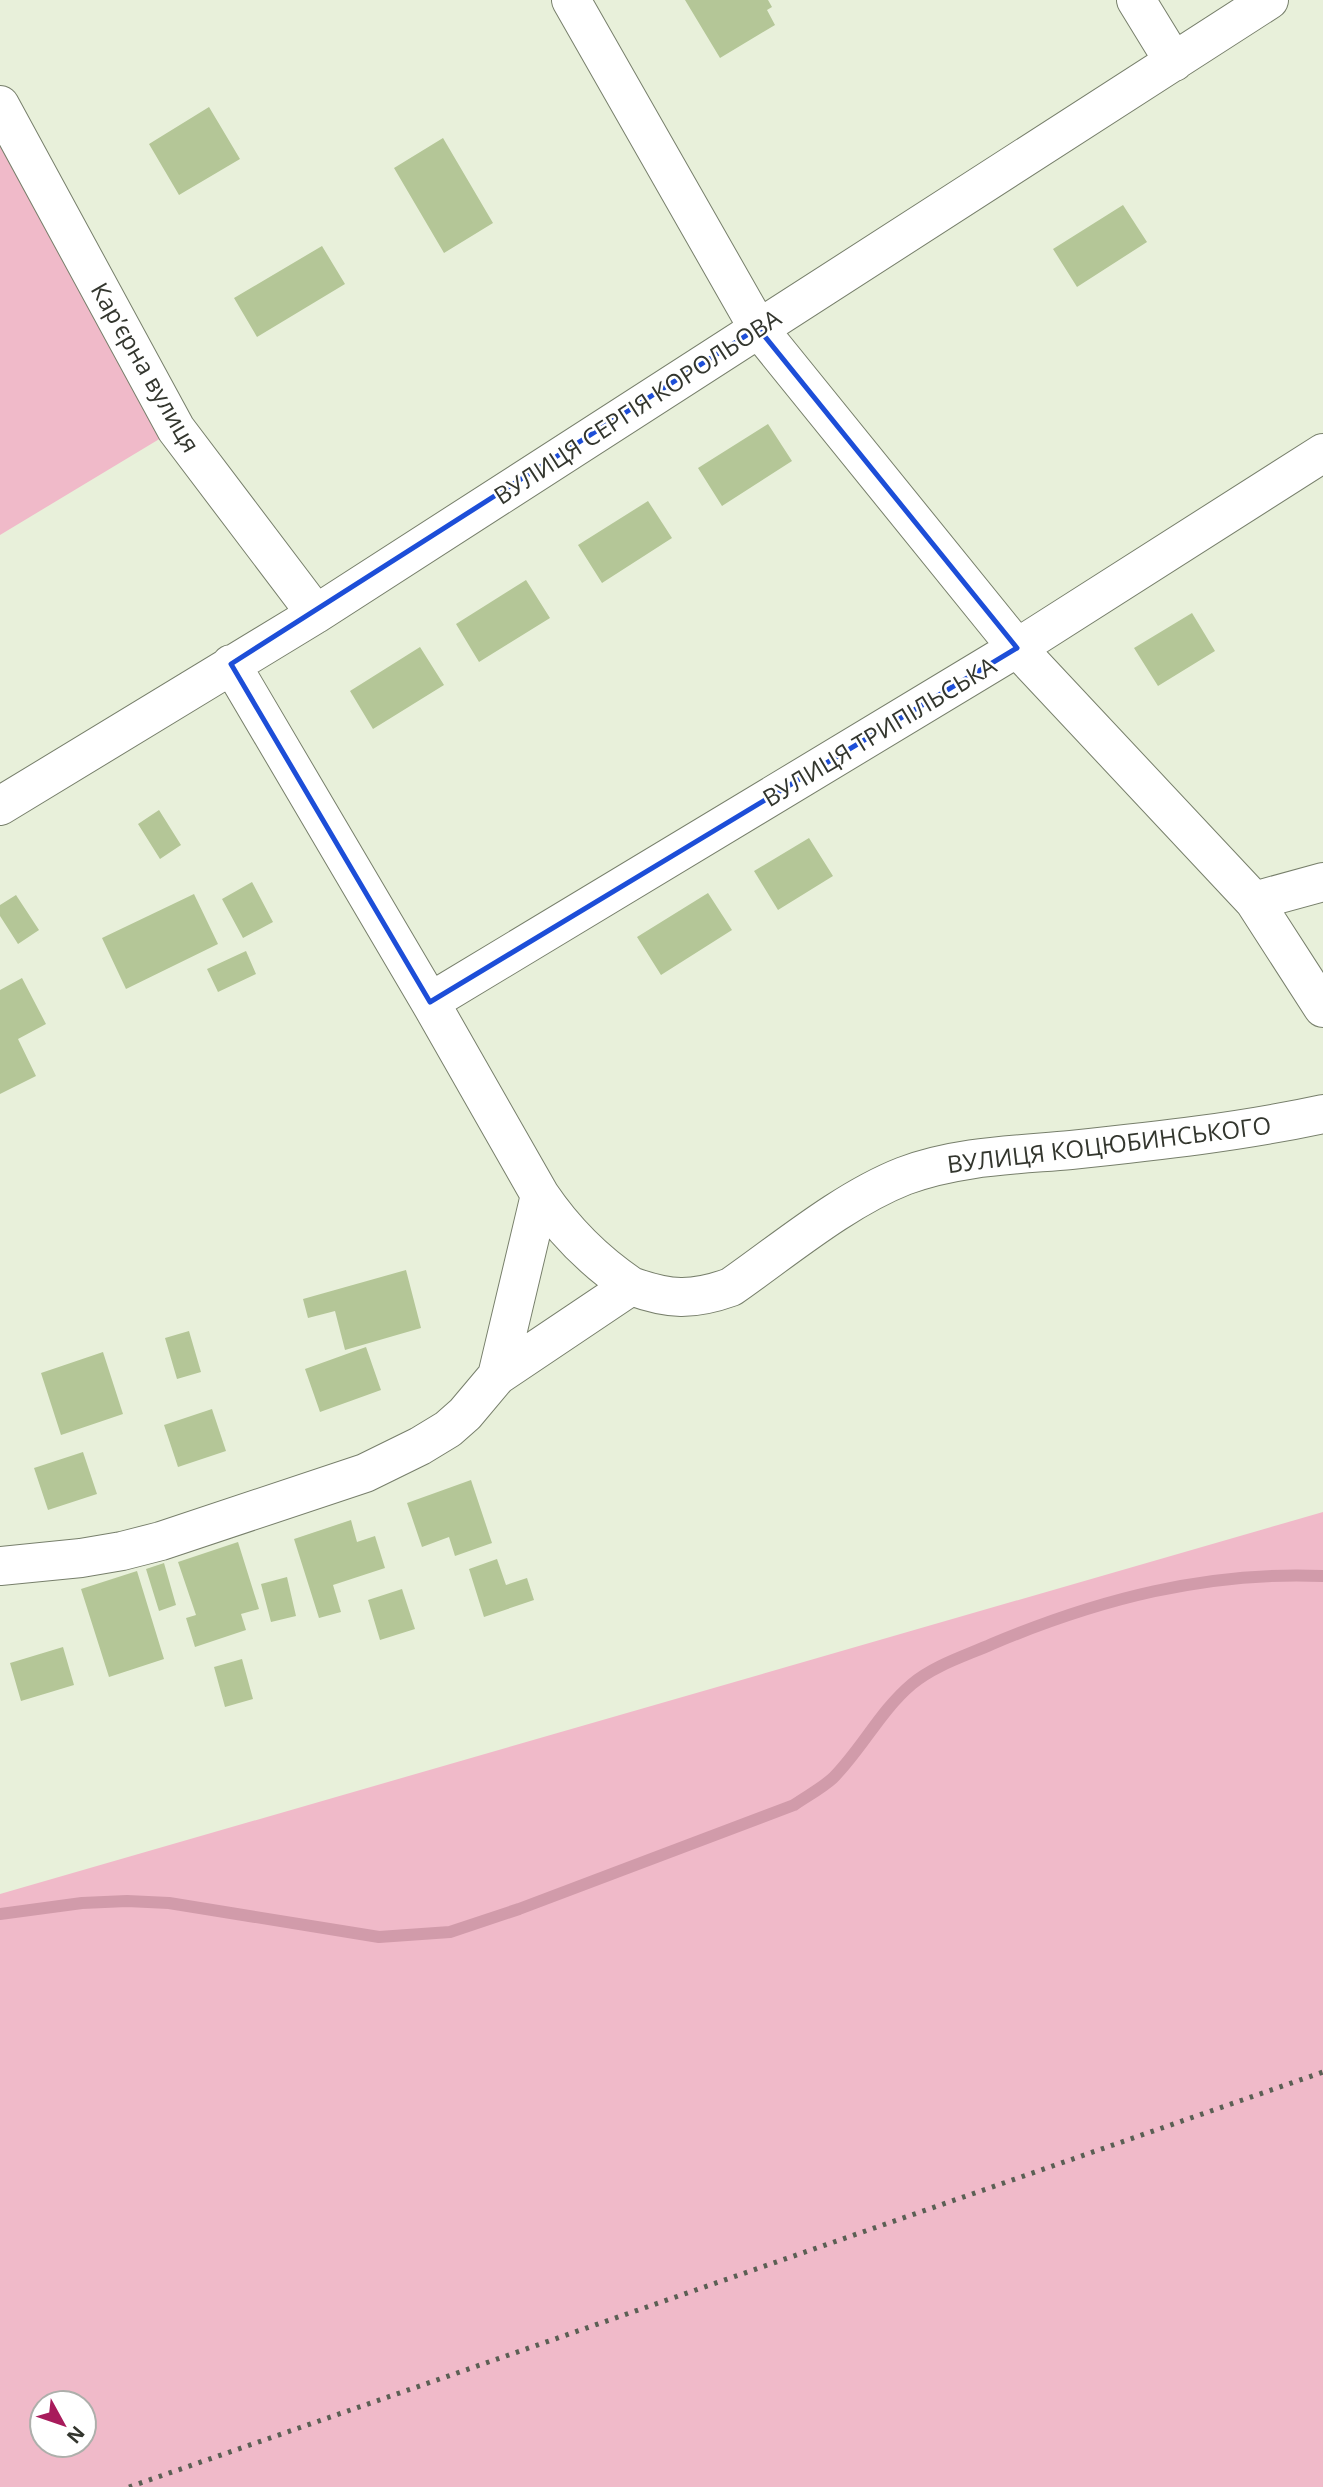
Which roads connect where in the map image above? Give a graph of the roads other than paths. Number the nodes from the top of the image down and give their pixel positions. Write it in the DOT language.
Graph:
graph roads {
  1 [pos="571,0"];
  2 [pos="1136,0"];
  3 [pos="1269,0"];
  4 [pos="1174,62"];
  5 [pos="0,105"];
  6 [pos="758,328"];
  7 [pos="1323,453"];
  8 [pos="316,614"];
  9 [pos="1017,648"];
  10 [pos="231,664"];
  11 [pos="0,806"];
  12 [pos="1323,882"];
  13 [pos="1254,901"];
  14 [pos="430,1002"];
  15 [pos="1323,1008"];
  16 [pos="1323,1114"];
  17 [pos="540,1195"];
  18 [pos="631,1286"];
  19 [pos="497,1376"];
  20 [pos="0,1566"];
  1 -- 6 [label="street"];
  2 -- 4 [label="street"];
  3 -- 4 [label="street, ВУЛИЦЯ СЕРГІЯ КОРОЛЬОВА"];
  4 -- 6 [label="street, ВУЛИЦЯ СЕРГІЯ КОРОЛЬОВА"];
  5 -- 8 [label="street, Карʼєрна вулиця"];
  6 -- 8 [label="street, ВУЛИЦЯ СЕРГІЯ КОРОЛЬОВА"];
  6 -- 9 [label="street"];
  7 -- 9 [label="street, ВУЛИЦЯ ТРИПІЛЬСЬКА"];
  8 -- 10 [label="street, ВУЛИЦЯ СЕРГІЯ КОРОЛЬОВА"];
  9 -- 13 [label="street"];
  9 -- 14 [label="street, ВУЛИЦЯ ТРИПІЛЬСЬКА"];
  10 -- 11 [label="street, ВУЛИЦЯ СЕРГІЯ КОРОЛЬОВА"];
  10 -- 14 [label="street, ВУЛИЦЯ КОЦЮБИНСЬКОГО"];
  12 -- 13 [label="street"];
  13 -- 15 [label="street"];
  14 -- 17 [label="street, ВУЛИЦЯ КОЦЮБИНСЬКОГО"];
  16 -- 18 [label="street, ВУЛИЦЯ КОЦЮБИНСЬКОГО"];
  17 -- 18 [label="street, ВУЛИЦЯ КОЦЮБИНСЬКОГО"];
  17 -- 19 [label="street"];
  18 -- 19 [label="street"];
  19 -- 20 [label="street"];
}
